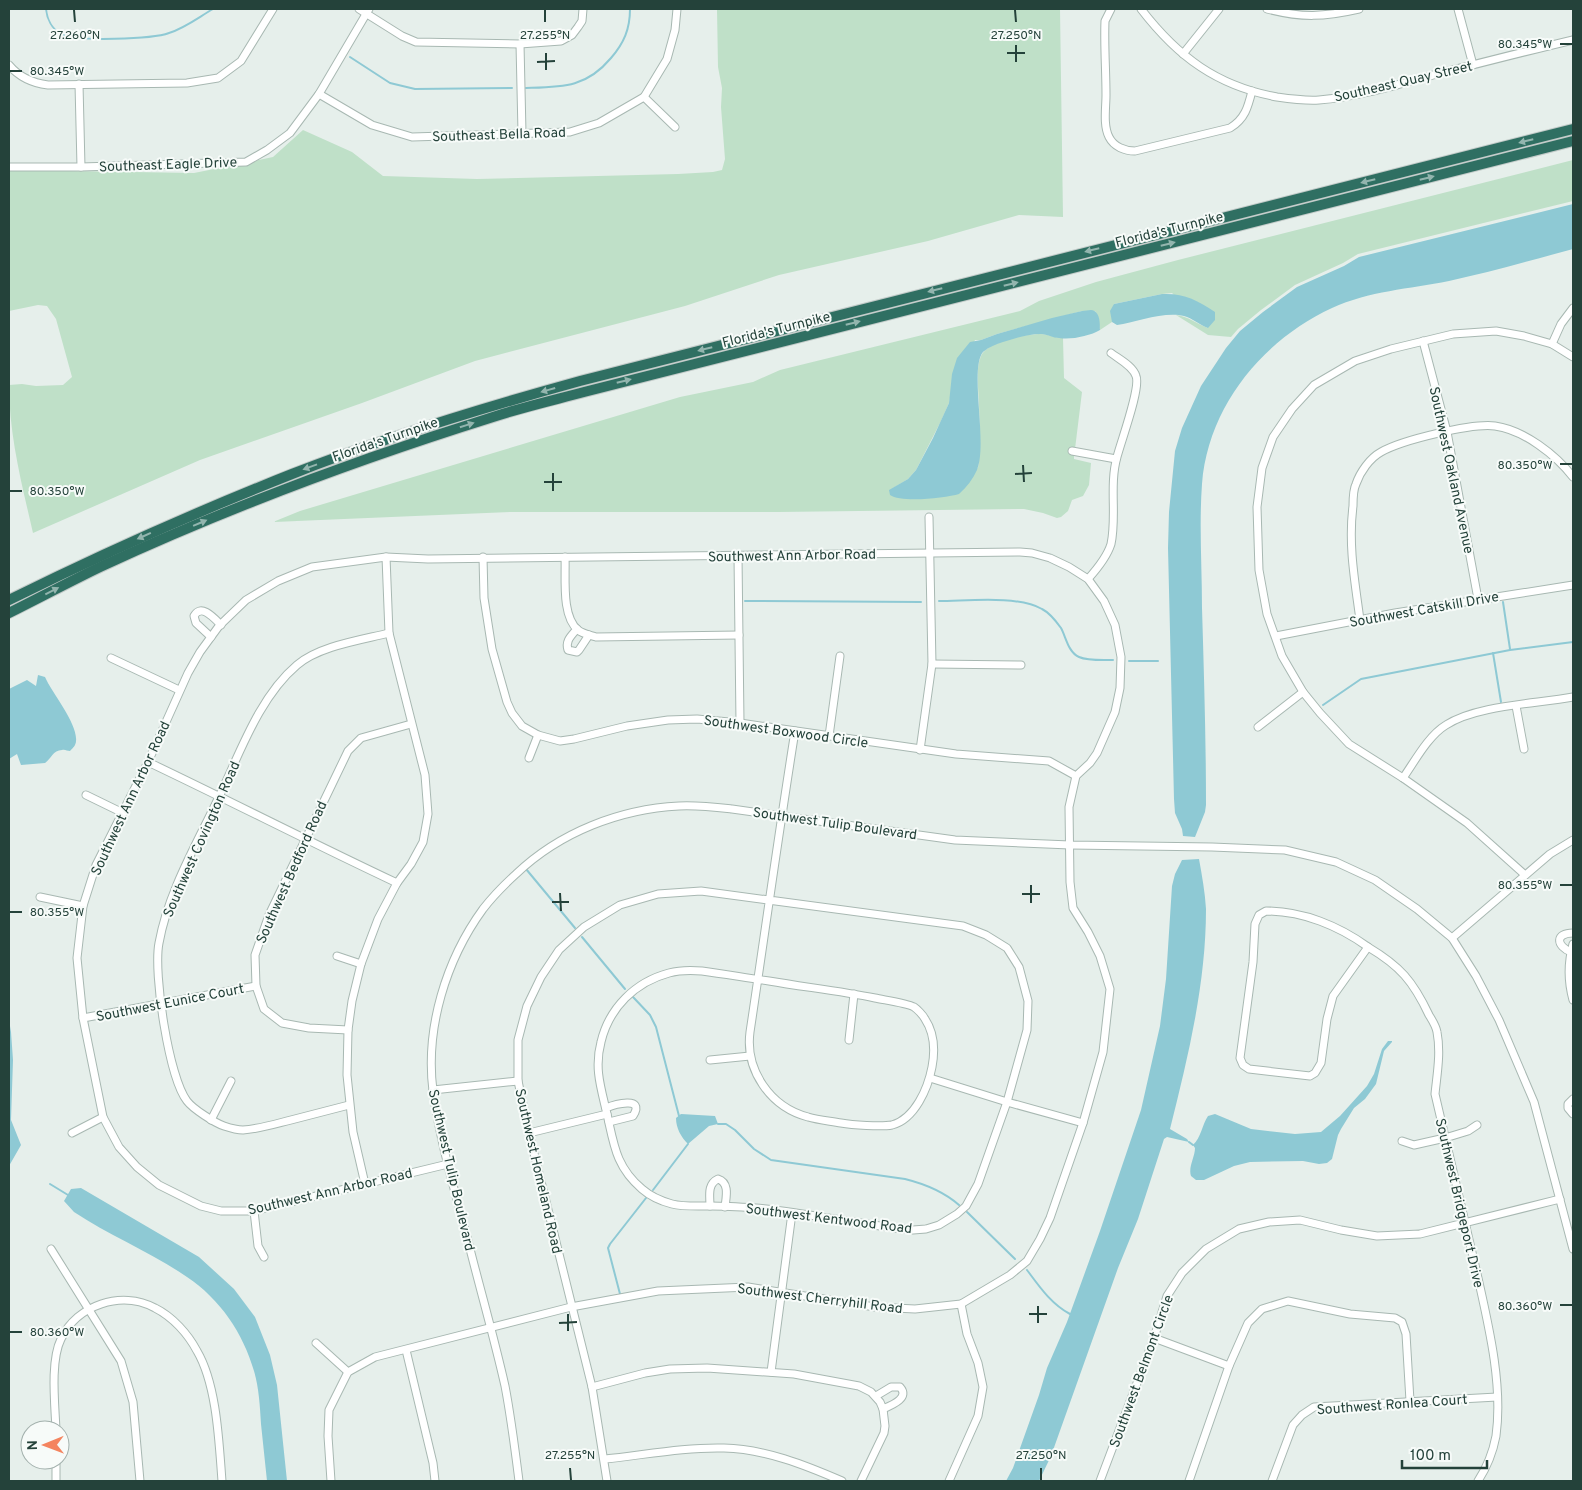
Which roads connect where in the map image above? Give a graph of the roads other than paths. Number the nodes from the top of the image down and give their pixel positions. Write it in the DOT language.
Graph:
graph roads {
  1 [pos="273,9"];
  2 [pos="359,9"];
  3 [pos="583,9"];
  4 [pos="677,9"];
  5 [pos="1112,9"];
  6 [pos="1141,9"];
  7 [pos="1219,9"];
  8 [pos="1267,9"];
  9 [pos="1359,9"];
  10 [pos="1458,9"];
  11 [pos="368,11"];
  12 [pos="1573,40"];
  13 [pos="520,44"];
  14 [pos="1183,54"];
  15 [pos="9,65"];
  16 [pos="1473,65"];
  17 [pos="79,84"];
  18 [pos="1252,91"];
  19 [pos="319,94"];
  20 [pos="644,97"];
  21 [pos="675,126"];
  22 [pos="1573,129"];
  23 [pos="522,133"];
  24 [pos="1573,141"];
  25 [pos="9,167"];
  26 [pos="80,167"];
  27 [pos="1573,308"];
  28 [pos="1423,341"];
  29 [pos="1552,344"];
  30 [pos="1111,353"];
  31 [pos="1573,357"];
  32 [pos="1447,432"];
  33 [pos="1072,451"];
  34 [pos="1116,460"];
  35 [pos="1573,477"];
  36 [pos="930,517"];
  37 [pos="930,552"];
  38 [pos="738,556"];
  39 [pos="566,557"];
  40 [pos="386,558"];
  41 [pos="483,558"];
  42 [pos="1088,579"];
  43 [pos="1573,585"];
  44 [pos="1478,599"];
  45 [pos="9,600"];
  46 [pos="9,613"];
  47 [pos="1360,620"];
  48 [pos="221,625"];
  49 [pos="577,629"];
  50 [pos="389,633"];
  51 [pos="589,635"];
  52 [pos="739,635"];
  53 [pos="1276,636"];
  54 [pos="211,637"];
  55 [pos="840,656"];
  56 [pos="111,658"];
  57 [pos="932,664"];
  58 [pos="1021,665"];
  59 [pos="179,690"];
  60 [pos="1303,692"];
  61 [pos="1573,697"];
  62 [pos="1516,706"];
  63 [pos="740,723"];
  64 [pos="411,724"];
  65 [pos="1258,727"];
  66 [pos="795,731"];
  67 [pos="538,735"];
  68 [pos="828,736"];
  69 [pos="1524,749"];
  70 [pos="920,750"];
  71 [pos="529,758"];
  72 [pos="148,762"];
  73 [pos="1076,776"];
  74 [pos="1403,778"];
  75 [pos="86,796"];
  76 [pos="220,796"];
  77 [pos="123,813"];
  78 [pos="782,816"];
  79 [pos="305,840"];
  80 [pos="1573,840"];
  81 [pos="1070,846"];
  82 [pos="1525,875"];
  83 [pos="397,883"];
  84 [pos="40,897"];
  85 [pos="770,900"];
  86 [pos="82,906"];
  87 [pos="1573,933"];
  88 [pos="1452,938"];
  89 [pos="1573,944"];
  90 [pos="1368,947"];
  91 [pos="1571,952"];
  92 [pos="337,956"];
  93 [pos="361,964"];
  94 [pos="758,980"];
  95 [pos="256,986"];
  96 [pos="854,994"];
  97 [pos="1573,1000"];
  98 [pos="161,1004"];
  99 [pos="83,1018"];
  100 [pos="348,1030"];
  101 [pos="848,1040"];
  102 [pos="750,1056"];
  103 [pos="710,1060"];
  104 [pos="930,1078"];
  105 [pos="232,1081"];
  106 [pos="518,1081"];
  107 [pos="433,1090"];
  108 [pos="1573,1099"];
  109 [pos="1007,1102"];
  110 [pos="349,1105"];
  111 [pos="606,1111"];
  112 [pos="1573,1114"];
  113 [pos="103,1117"];
  114 [pos="211,1120"];
  115 [pos="609,1122"];
  116 [pos="1083,1123"];
  117 [pos="1477,1125"];
  118 [pos="72,1133"];
  119 [pos="529,1133"];
  120 [pos="1445,1138"];
  121 [pos="1402,1141"];
  122 [pos="448,1164"];
  123 [pos="365,1184"];
  124 [pos="1560,1199"];
  125 [pos="710,1206"];
  126 [pos="725,1206"];
  127 [pos="254,1211"];
  128 [pos="792,1213"];
  129 [pos="1466,1222"];
  130 [pos="51,1249"];
  131 [pos="1573,1249"];
  132 [pos="264,1257"];
  133 [pos="780,1291"];
  134 [pos="961,1304"];
  135 [pos="571,1307"];
  136 [pos="88,1310"];
  137 [pos="490,1328"];
  138 [pos="1154,1338"];
  139 [pos="316,1343"];
  140 [pos="406,1350"];
  141 [pos="1229,1366"];
  142 [pos="348,1372"];
  143 [pos="771,1372"];
  144 [pos="592,1387"];
  145 [pos="876,1396"];
  146 [pos="1497,1397"];
  147 [pos="1410,1401"];
  148 [pos="883,1409"];
  149 [pos="56,1420"];
  150 [pos="604,1459"];
  151 [pos="140,1481"];
  152 [pos="222,1481"];
  153 [pos="331,1481"];
  154 [pos="435,1481"];
  155 [pos="519,1481"];
  156 [pos="607,1481"];
  157 [pos="842,1481"];
  158 [pos="861,1481"];
  159 [pos="949,1481"];
  160 [pos="1100,1481"];
  161 [pos="1189,1481"];
  162 [pos="1272,1481"];
  163 [pos="1478,1481"];
  1 -- 17 [label="street"];
  2 -- 11 [label="street"];
  3 -- 13 [label="street"];
  4 -- 20 [label="street, Southeast Bella Road"];
  5 -- 18 [label="street"];
  6 -- 14 [label="street, Southeast Quay Street"];
  7 -- 14 [label="street"];
  8 -- 9 [label="street"];
  10 -- 16 [label="street"];
  11 -- 13 [label="street"];
  11 -- 19 [label="street, Southeast Eagle Drive"];
  12 -- 16 [label="street, Southeast Quay Street"];
  13 -- 23 [label="street"];
  14 -- 18 [label="street, Southeast Quay Street"];
  15 -- 17 [label="street"];
  16 -- 18 [label="street, Southeast Quay Street"];
  17 -- 26 [label="street"];
  19 -- 23 [label="street, Southeast Bella Road"];
  19 -- 26 [label="street, Southeast Eagle Drive"];
  20 -- 21 [label="street"];
  20 -- 23 [label="street, Southeast Bella Road"];
  22 -- 45 [label="highway, Florida's Turnpike, one-way"];
  46 -- 24 [label="highway, Florida's Turnpike, one-way"];
  25 -- 26 [label="street, Southeast Eagle Drive"];
  27 -- 29 [label="street"];
  28 -- 29 [label="street"];
  28 -- 32 [label="street, Southwest Oakland Avenue"];
  28 -- 53 [label="street"];
  29 -- 31 [label="street"];
  30 -- 34 [label="street"];
  32 -- 35 [label="street"];
  32 -- 44 [label="street, Southwest Oakland Avenue"];
  32 -- 47 [label="street"];
  33 -- 34 [label="street"];
  34 -- 42 [label="street"];
  36 -- 37 [label="street"];
  37 -- 38 [label="street, Southwest Ann Arbor Road"];
  37 -- 42 [label="street, Southwest Ann Arbor Road"];
  37 -- 57 [label="street"];
  38 -- 39 [label="street, Southwest Ann Arbor Road"];
  38 -- 52 [label="street"];
  39 -- 41 [label="street, Southwest Ann Arbor Road"];
  39 -- 49 [label="street"];
  40 -- 41 [label="street, Southwest Ann Arbor Road"];
  40 -- 48 [label="street, Southwest Ann Arbor Road"];
  40 -- 50 [label="street"];
  41 -- 67 [label="street, Southwest Boxwood Circle"];
  42 -- 73 [label="street, Southwest Ann Arbor Road"];
  43 -- 44 [label="street, Southwest Catskill Drive"];
  44 -- 47 [label="street, Southwest Catskill Drive"];
  47 -- 53 [label="street, Southwest Catskill Drive"];
  48 -- 54 [label="street, Southwest Ann Arbor Road"];
  48 -- 54 [label="street"];
  49 -- 51 [label="street"];
  49 -- 51 [label="street"];
  50 -- 64 [label="street"];
  50 -- 76 [label="street, Southwest Covington Road"];
  51 -- 52 [label="street"];
  52 -- 63 [label="street"];
  53 -- 60 [label="street"];
  54 -- 59 [label="street, Southwest Ann Arbor Road"];
  55 -- 68 [label="street"];
  56 -- 59 [label="street"];
  57 -- 58 [label="street"];
  57 -- 70 [label="street"];
  59 -- 72 [label="street, Southwest Ann Arbor Road"];
  60 -- 65 [label="street"];
  60 -- 74 [label="street"];
  61 -- 62 [label="street"];
  62 -- 69 [label="street"];
  62 -- 74 [label="street"];
  63 -- 66 [label="street, Southwest Boxwood Circle"];
  63 -- 67 [label="street, Southwest Boxwood Circle"];
  64 -- 79 [label="street, Southwest Bedford Road"];
  64 -- 83 [label="street"];
  66 -- 68 [label="street, Southwest Boxwood Circle"];
  66 -- 78 [label="street"];
  67 -- 71 [label="street"];
  68 -- 70 [label="street, Southwest Boxwood Circle"];
  70 -- 73 [label="street, Southwest Boxwood Circle"];
  72 -- 76 [label="street"];
  72 -- 77 [label="street, Southwest Ann Arbor Road"];
  73 -- 81 [label="street"];
  74 -- 82 [label="street"];
  75 -- 77 [label="street"];
  76 -- 79 [label="street"];
  76 -- 98 [label="street, Southwest Covington Road"];
  77 -- 86 [label="street, Southwest Ann Arbor Road"];
  78 -- 81 [label="street, Southwest Tulip Boulevard"];
  78 -- 85 [label="street"];
  78 -- 107 [label="street, Southwest Tulip Boulevard"];
  79 -- 83 [label="street"];
  79 -- 95 [label="street, Southwest Bedford Road"];
  80 -- 82 [label="street"];
  81 -- 88 [label="street, Southwest Tulip Boulevard"];
  81 -- 116 [label="street, Southwest Cherryhill Road"];
  82 -- 88 [label="street"];
  83 -- 93 [label="street"];
  84 -- 86 [label="street"];
  85 -- 94 [label="street"];
  85 -- 106 [label="street, Southwest Homeland Road"];
  85 -- 109 [label="street, Southwest Kentwood Road"];
  86 -- 99 [label="street, Southwest Ann Arbor Road"];
  87 -- 91 [label="street"];
  88 -- 124 [label="street, Southwest Tulip Boulevard"];
  89 -- 91 [label="street"];
  90 -- 90 [label="street, Southwest Bridgeport Drive"];
  90 -- 120 [label="street, Southwest Bridgeport Drive"];
  91 -- 97 [label="street"];
  92 -- 93 [label="street"];
  93 -- 100 [label="street"];
  94 -- 96 [label="street"];
  94 -- 102 [label="street"];
  94 -- 111 [label="street, Southwest Kentwood Road"];
  95 -- 98 [label="street, Southwest Eunice Court"];
  95 -- 100 [label="street, Southwest Bedford Road"];
  96 -- 101 [label="street"];
  96 -- 104 [label="street"];
  98 -- 99 [label="street, Southwest Eunice Court"];
  98 -- 114 [label="street, Southwest Covington Road"];
  99 -- 113 [label="street, Southwest Ann Arbor Road"];
  100 -- 110 [label="street"];
  102 -- 103 [label="street"];
  102 -- 104 [label="street"];
  104 -- 109 [label="street"];
  105 -- 114 [label="street"];
  106 -- 107 [label="street"];
  106 -- 119 [label="street, Southwest Homeland Road"];
  107 -- 122 [label="street, Southwest Tulip Boulevard"];
  108 -- 112 [label="street"];
  109 -- 116 [label="street"];
  109 -- 128 [label="street, Southwest Kentwood Road"];
  110 -- 114 [label="street, Southwest Covington Road"];
  110 -- 123 [label="street"];
  111 -- 115 [label="street, Southwest Kentwood Road"];
  111 -- 115 [label="street"];
  111 -- 119 [label="street"];
  113 -- 118 [label="street"];
  113 -- 127 [label="street, Southwest Ann Arbor Road"];
  115 -- 125 [label="street, Southwest Kentwood Road"];
  116 -- 134 [label="street, Southwest Cherryhill Road"];
  117 -- 120 [label="street"];
  119 -- 135 [label="street, Southwest Homeland Road"];
  120 -- 121 [label="street"];
  120 -- 129 [label="street, Southwest Bridgeport Drive"];
  122 -- 123 [label="street, Southwest Ann Arbor Road"];
  122 -- 137 [label="street, Southwest Tulip Boulevard"];
  123 -- 127 [label="street, Southwest Ann Arbor Road"];
  124 -- 129 [label="street, Southwest Belmont Circle"];
  124 -- 131 [label="street, Southwest Tulip Boulevard"];
  125 -- 126 [label="street, Southwest Kentwood Road"];
  125 -- 126 [label="street"];
  126 -- 128 [label="street, Southwest Kentwood Road"];
  127 -- 132 [label="street"];
  128 -- 133 [label="street"];
  129 -- 138 [label="street, Southwest Belmont Circle"];
  129 -- 146 [label="street, Southwest Bridgeport Drive"];
  130 -- 136 [label="street"];
  133 -- 134 [label="street, Southwest Cherryhill Road"];
  133 -- 135 [label="street, Southwest Cherryhill Road"];
  133 -- 143 [label="street"];
  134 -- 159 [label="street"];
  135 -- 137 [label="street, Southwest Cherryhill Road"];
  135 -- 144 [label="street, Southwest Homeland Road"];
  136 -- 149 [label="street"];
  136 -- 151 [label="street"];
  136 -- 152 [label="street"];
  137 -- 140 [label="street, Southwest Cherryhill Road"];
  137 -- 155 [label="street, Southwest Tulip Boulevard"];
  138 -- 141 [label="street"];
  138 -- 160 [label="street, Southwest Belmont Circle"];
  139 -- 142 [label="street"];
  140 -- 142 [label="street, Southwest Cherryhill Road"];
  140 -- 154 [label="street"];
  141 -- 147 [label="street"];
  141 -- 161 [label="street"];
  142 -- 153 [label="street"];
  143 -- 144 [label="street"];
  143 -- 145 [label="street"];
  144 -- 150 [label="street, Southwest Homeland Road"];
  145 -- 148 [label="street"];
  145 -- 148 [label="street"];
  146 -- 147 [label="street, Southwest Ronlea Court"];
  146 -- 163 [label="street, Southwest Bridgeport Drive"];
  147 -- 162 [label="street, Southwest Ronlea Court"];
  148 -- 158 [label="street"];
  150 -- 156 [label="street, Southwest Homeland Road"];
  150 -- 157 [label="street"];
}
